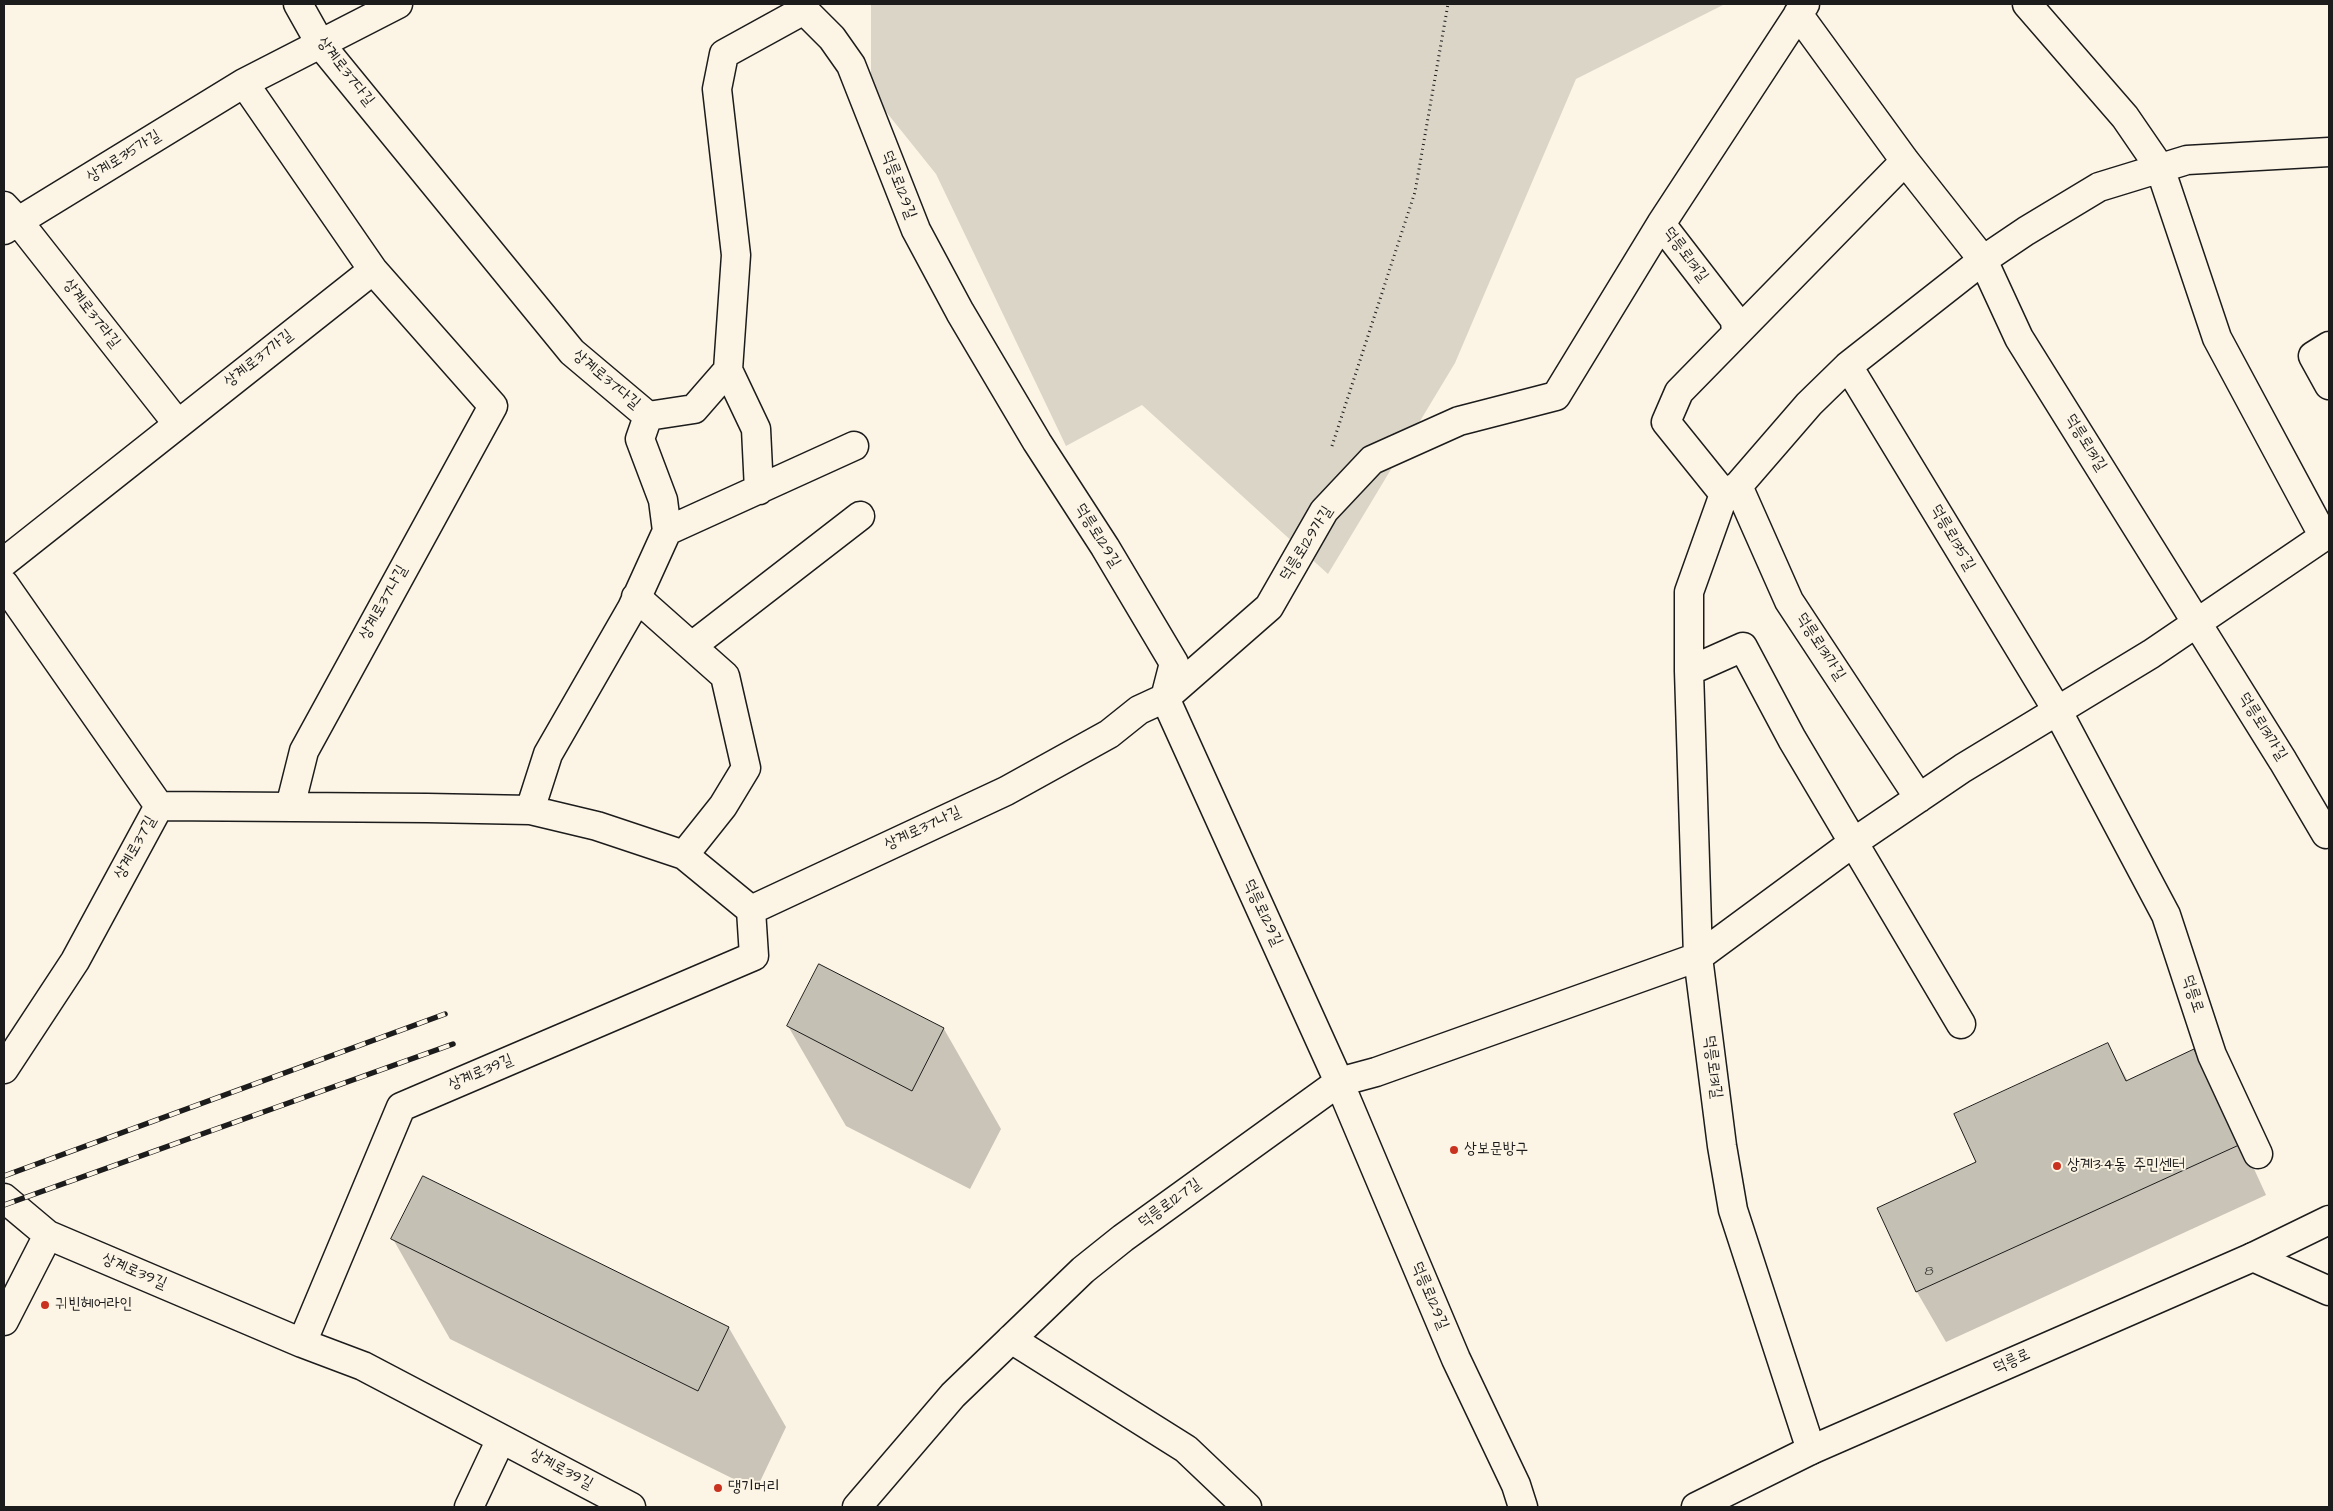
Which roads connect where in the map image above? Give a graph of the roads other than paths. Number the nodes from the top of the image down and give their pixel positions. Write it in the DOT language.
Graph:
graph roads {
  1 [pos="298,4"];
  2 [pos="398,4"];
  3 [pos="2027,4"];
  4 [pos="804,7"];
  5 [pos="1801,9"];
  6 [pos="321,45"];
  7 [pos="244,83"];
  8 [pos="2329,152"];
  9 [pos="1905,161"];
  10 [pos="2160,168"];
  11 [pos="9,219"];
  12 [pos="1661,224"];
  13 [pos="1982,260"];
  14 [pos="373,270"];
  15 [pos="1736,333"];
  16 [pos="2321,351"];
  17 [pos="1848,366"];
  18 [pos="728,370"];
  19 [pos="2329,385"];
  20 [pos="648,416"];
  21 [pos="177,423"];
  22 [pos="854,446"];
  23 [pos="759,490"];
  24 [pos="1731,490"];
  25 [pos="860,516"];
  26 [pos="667,530"];
  27 [pos="2326,535"];
  28 [pos="4,562"];
  29 [pos="4,584"];
  30 [pos="636,597"];
  31 [pos="2196,621"];
  32 [pos="692,646"];
  33 [pos="1689,671"];
  34 [pos="1165,698"];
  35 [pos="2056,710"];
  36 [pos="1919,798"];
  37 [pos="159,806"];
  38 [pos="290,807"];
  39 [pos="530,810"];
  40 [pos="2326,834"];
  41 [pos="1854,842"];
  42 [pos="684,855"];
  43 [pos="751,910"];
  44 [pos="1698,957"];
  45 [pos="1961,1024"];
  46 [pos="4,1069"];
  47 [pos="1339,1082"];
  48 [pos="2258,1154"];
  49 [pos="4,1198"];
  50 [pos="2329,1220"];
  51 [pos="48,1235"];
  52 [pos="2253,1257"];
  53 [pos="2329,1291"];
  54 [pos="4,1321"];
  55 [pos="1011,1339"];
  56 [pos="302,1343"];
  57 [pos="501,1439"];
  58 [pos="1811,1450"];
  59 [pos="469,1507"];
  60 [pos="631,1507"];
  61 [pos="858,1507"];
  62 [pos="1247,1507"];
  63 [pos="1523,1507"];
  64 [pos="1696,1507"];
  1 -- 6 [label="street, 상계로37다길"];
  2 -- 6 [label="street, 상계로35가길"];
  3 -- 10 [label="street"];
  4 -- 18 [label="street, 덕릉로129길"];
  4 -- 34 [label="street, 덕릉로129길"];
  5 -- 9 [label="street"];
  5 -- 12 [label="street, 덕릉로131길"];
  6 -- 7 [label="street, 상계로35가길"];
  6 -- 20 [label="street, 상계로37다길"];
  7 -- 11 [label="street, 상계로35가길"];
  7 -- 14 [label="street"];
  8 -- 10 [label="street, 덕릉로131길"];
  9 -- 13 [label="street"];
  9 -- 15 [label="street"];
  10 -- 13 [label="street, 덕릉로131길"];
  10 -- 27 [label="street"];
  11 -- 21 [label="street, 상계로37라길"];
  12 -- 15 [label="street, 덕릉로131길"];
  12 -- 34 [label="street, 덕릉로129가길"];
  13 -- 17 [label="street, 덕릉로131길"];
  13 -- 31 [label="street, 덕릉로131길"];
  14 -- 21 [label="street, 상계로37가길"];
  14 -- 38 [label="street, 상계로37나길"];
  15 -- 24 [label="street"];
  16 -- 19 [label="street"];
  17 -- 24 [label="street, 덕릉로131길"];
  17 -- 35 [label="street, 덕릉로135길"];
  18 -- 20 [label="street"];
  18 -- 23 [label="street, 덕릉로129길"];
  20 -- 26 [label="street, 상계로37다길"];
  21 -- 28 [label="street, 상계로37가길"];
  22 -- 23 [label="street"];
  23 -- 26 [label="street"];
  24 -- 33 [label="street, 덕릉로131길"];
  24 -- 36 [label="street, 덕릉로131가길"];
  25 -- 32 [label="street"];
  26 -- 30 [label="street"];
  27 -- 31 [label="street"];
  29 -- 37 [label="street, 상계로37길"];
  30 -- 32 [label="street"];
  30 -- 39 [label="street"];
  31 -- 35 [label="street"];
  31 -- 40 [label="street, 덕릉로131가길"];
  32 -- 42 [label="street"];
  33 -- 41 [label="street"];
  33 -- 44 [label="street, 덕릉로131길"];
  34 -- 43 [label="street, 상계로37나길"];
  34 -- 47 [label="street, 덕릉로129길"];
  35 -- 36 [label="street"];
  35 -- 48 [label="street, 덕릉로"];
  36 -- 41 [label="street"];
  37 -- 38 [label="street"];
  37 -- 46 [label="street, 상계로37길"];
  38 -- 39 [label="street"];
  39 -- 42 [label="street"];
  41 -- 44 [label="street"];
  41 -- 45 [label="street"];
  42 -- 43 [label="street"];
  43 -- 56 [label="street, 상계로39길"];
  44 -- 47 [label="street"];
  44 -- 58 [label="street, 덕릉로131길"];
  47 -- 55 [label="street, 덕릉로127길"];
  47 -- 63 [label="street, 덕릉로129길"];
  49 -- 51 [label="street, 상계로39길"];
  50 -- 52 [label="street, 덕릉로"];
  51 -- 54 [label="street"];
  51 -- 56 [label="street, 상계로39길"];
  52 -- 53 [label="street"];
  52 -- 58 [label="street, 덕릉로"];
  55 -- 61 [label="street, 덕릉로127길"];
  55 -- 62 [label="street"];
  56 -- 57 [label="street, 상계로39길"];
  57 -- 59 [label="street"];
  57 -- 60 [label="street, 상계로39길"];
  58 -- 64 [label="street, 덕릉로"];
}
